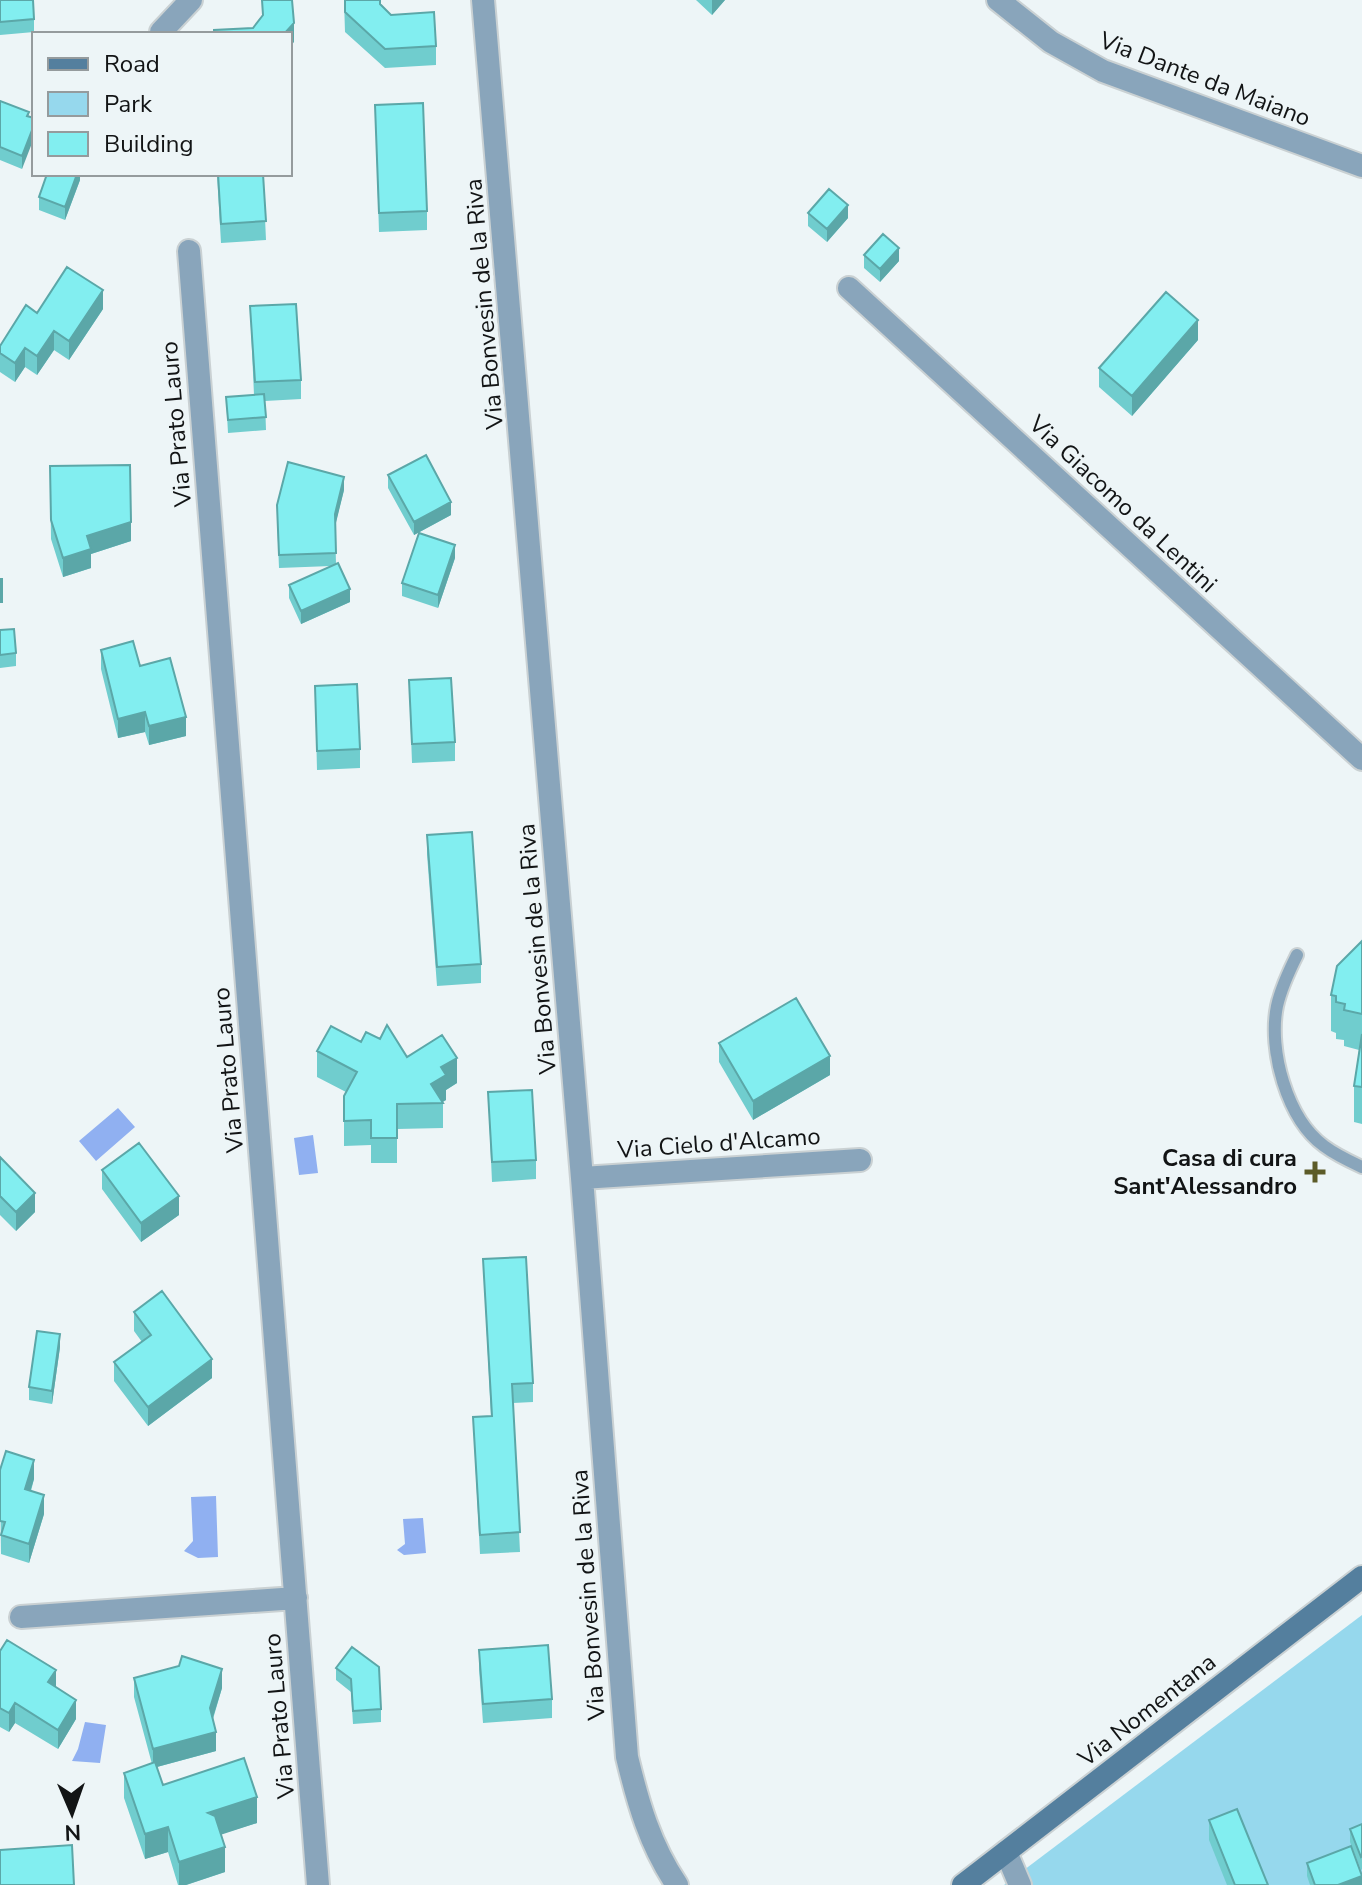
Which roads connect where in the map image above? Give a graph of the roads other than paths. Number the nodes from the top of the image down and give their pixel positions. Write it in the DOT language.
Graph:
graph roads {
  1 [pos="191,0"];
  2 [pos="483,0"];
  3 [pos="998,0"];
  4 [pos="161,32"];
  5 [pos="1362,166"];
  6 [pos="189,251"];
  7 [pos="849,288"];
  8 [pos="1362,759"];
  9 [pos="1297,955"];
  10 [pos="860,1160"];
  11 [pos="1362,1167"];
  12 [pos="582,1178"];
  13 [pos="1362,1577"];
  14 [pos="296,1598"];
  15 [pos="21,1617"];
  16 [pos="1006,1852"];
  17 [pos="318,1885"];
  18 [pos="677,1885"];
  19 [pos="963,1885"];
  20 [pos="1020,1885"];
  1 -- 4 [label="street"];
  2 -- 12 [label="street, Via Bonvesin de la Riva"];
  3 -- 5 [label="street, Via Dante da Maiano"];
  6 -- 14 [label="street, Via Prato Lauro"];
  7 -- 8 [label="street, Via Giacomo da Lentini"];
  9 -- 11 [label="lane"];
  10 -- 12 [label="street, Via Cielo d'Alcamo"];
  12 -- 18 [label="street, Via Bonvesin de la Riva"];
  13 -- 16 [label="main road, Via Nomentana"];
  14 -- 15 [label="street"];
  14 -- 17 [label="street, Via Prato Lauro"];
  16 -- 19 [label="main road, Via Nomentana"];
  16 -- 20 [label="street"];
}
